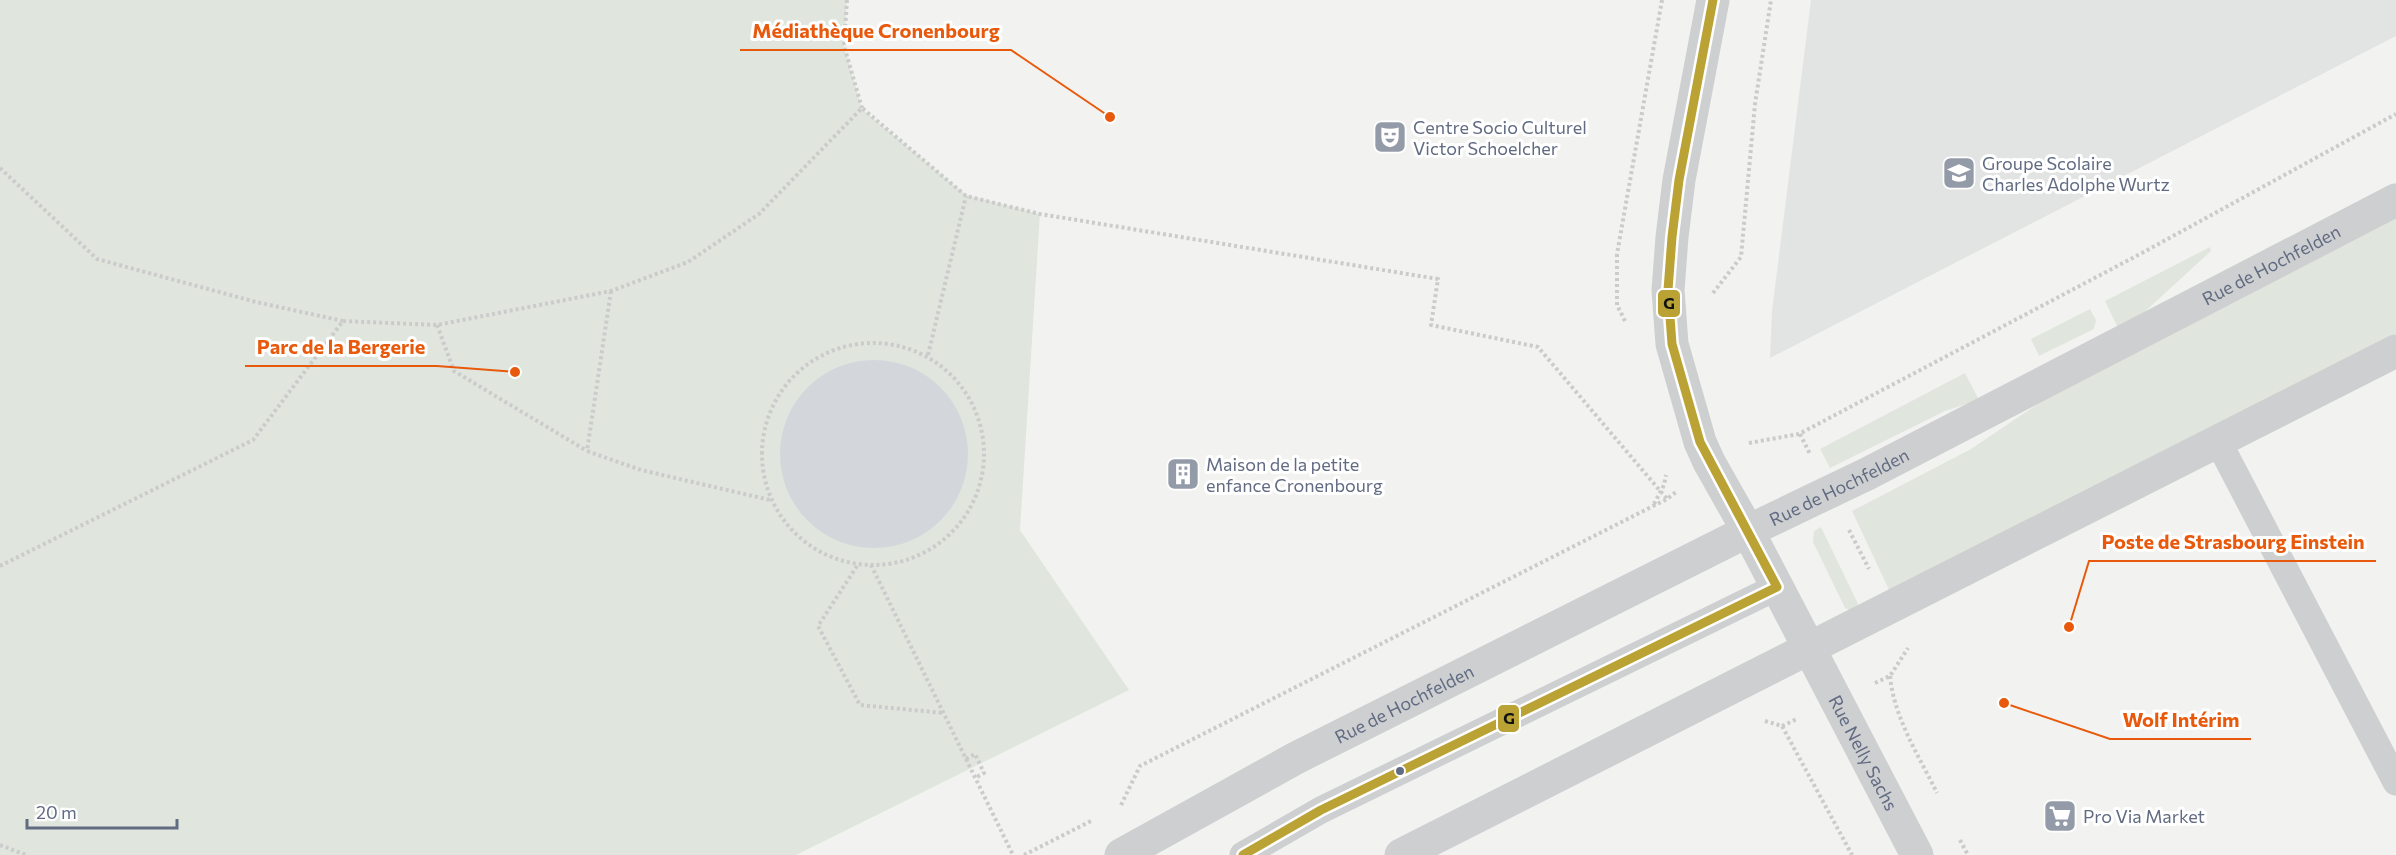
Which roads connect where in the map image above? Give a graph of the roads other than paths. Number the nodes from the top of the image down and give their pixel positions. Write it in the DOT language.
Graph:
graph roads {
  1 [pos="1713,0"];
  2 [pos="2396,200"];
  3 [pos="2396,351"];
  4 [pos="2219,442"];
  5 [pos="1748,531"];
  6 [pos="1777,587"];
  7 [pos="1811,650"];
  8 [pos="2396,782"];
  9 [pos="1121,855"];
  10 [pos="1243,855"];
  11 [pos="1401,855"];
  12 [pos="1917,855"];
  1 -- 5 [label="street, Rue Nelly Sachs"];
  2 -- 5 [label="street, Rue de Hochfelden"];
  3 -- 4 [label="street"];
  4 -- 7 [label="street"];
  4 -- 8 [label="lane"];
  5 -- 6 [label="street, Rue Nelly Sachs"];
  5 -- 9 [label="street, Rue de Hochfelden"];
  6 -- 7 [label="street, Rue Nelly Sachs"];
  6 -- 10 [label="lane"];
  7 -- 11 [label="street"];
  7 -- 12 [label="street, Rue Nelly Sachs"];
}
